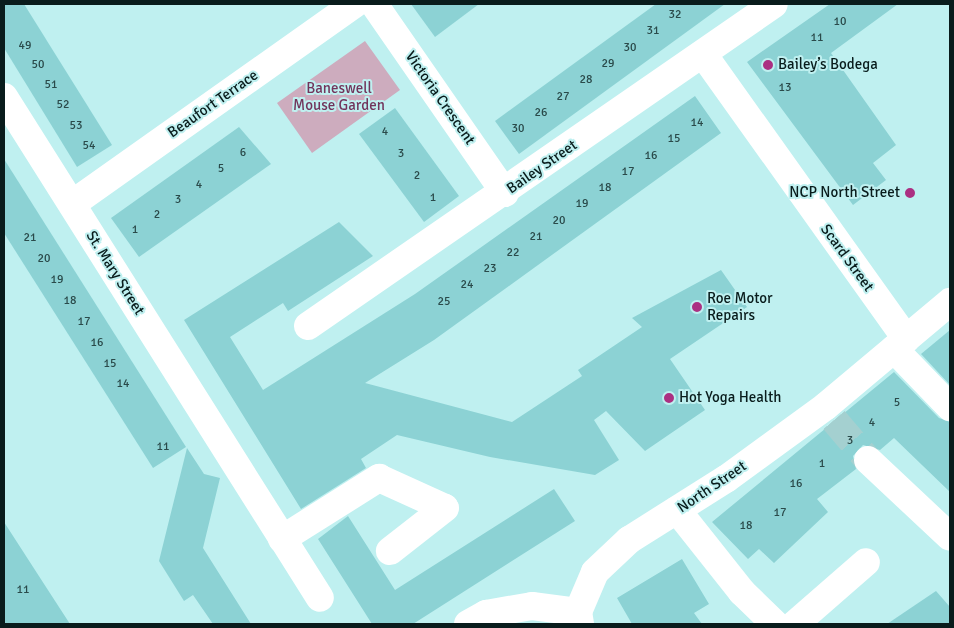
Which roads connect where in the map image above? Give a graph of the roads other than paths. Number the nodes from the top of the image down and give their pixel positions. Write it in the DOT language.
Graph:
graph roads {
  1 [pos="354,4"];
  2 [pos="374,4"];
  3 [pos="774,4"];
  4 [pos="703,54"];
  5 [pos="4,97"];
  6 [pos="505,193"];
  7 [pos="72,204"];
  8 [pos="950,302"];
  9 [pos="308,326"];
  10 [pos="900,344"];
  11 [pos="950,407"];
  12 [pos="868,460"];
  13 [pos="677,510"];
  14 [pos="950,537"];
  15 [pos="282,539"];
  16 [pos="390,551"];
  17 [pos="866,562"];
  18 [pos="320,598"];
  19 [pos="579,618"];
  20 [pos="468,624"];
  21 [pos="775,624"];
  22 [pos="796,624"];
  1 -- 7 [label="street, Beaufort Terrace"];
  2 -- 6 [label="street, Victoria Crescent"];
  3 -- 4 [label="street, Bailey Street"];
  4 -- 6 [label="street, Bailey Street"];
  4 -- 10 [label="street, Scard Street"];
  5 -- 7 [label="street, St. Mary Street"];
  6 -- 9 [label="street, Bailey Street"];
  7 -- 15 [label="street, St. Mary Street"];
  8 -- 10 [label="street, North Street"];
  10 -- 11 [label="street, Scard Street"];
  10 -- 13 [label="street, North Street"];
  12 -- 14 [label="street"];
  13 -- 19 [label="street, North Street"];
  13 -- 21 [label="street"];
  15 -- 16 [label="street"];
  15 -- 18 [label="street, St. Mary Street"];
  17 -- 22 [label="street"];
  19 -- 20 [label="street, North Street"];
}
